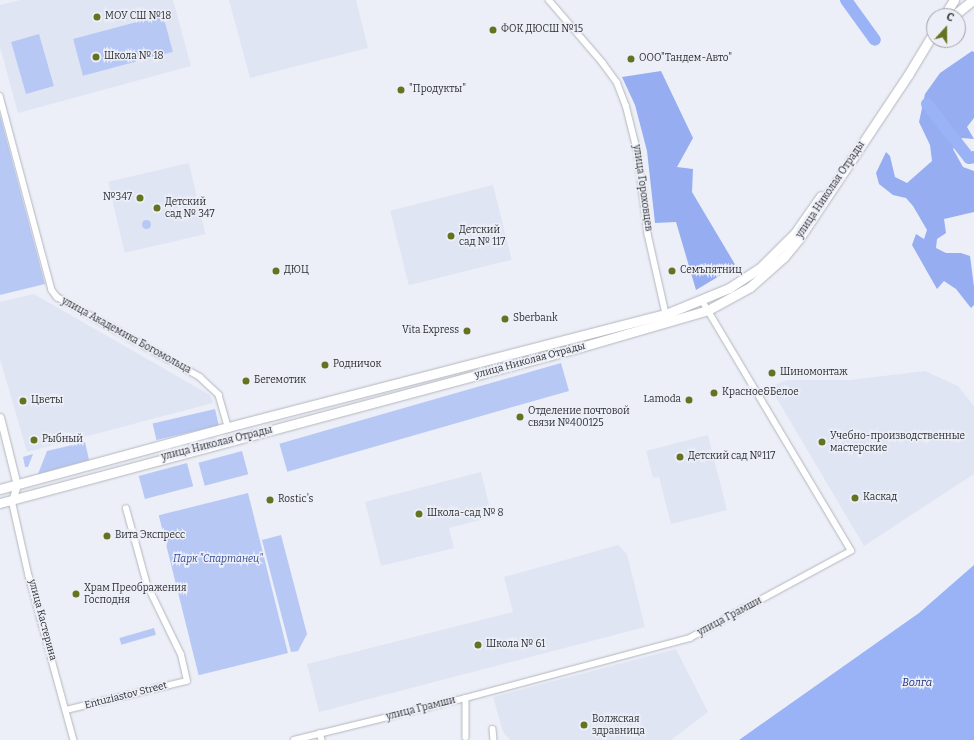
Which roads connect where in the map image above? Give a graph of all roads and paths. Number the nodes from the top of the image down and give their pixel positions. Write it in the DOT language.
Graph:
graph roads {
  1 [pos="549,0"];
  2 [pos="973,0"];
  3 [pos="963,8"];
  4 [pos="926,44"];
  5 [pos="926,44"];
  6 [pos="0,96"];
  7 [pos="702,301"];
  8 [pos="708,310"];
  9 [pos="666,314"];
  10 [pos="0,416"];
  11 [pos="228,427"];
  12 [pos="17,485"];
  13 [pos="0,489"];
  14 [pos="12,500"];
  15 [pos="0,503"];
  16 [pos="126,509"];
  17 [pos="466,698"];
  18 [pos="66,710"];
  19 [pos="493,729"];
  20 [pos="320,733"];
  21 [pos="466,738"];
  22 [pos="74,740"];
  23 [pos="294,740"];
  24 [pos="322,740"];
  25 [pos="494,740"];
  1 -- 9 [label="street, улица Гороховцев"];
  2 -- 3 [label="main road"];
  4 -- 7 [label="main road, улица Николая Отрады"];
  5 -- 8 [label="main road, улица Николая Отрады"];
  6 -- 11 [label="street, улица Академика Богомольца"];
  7 -- 8 [label="street, улица Грамши"];
  7 -- 9 [label="main road, улица Николая Отрады"];
  8 -- 14 [label="main road, улица Николая Отрады"];
  8 -- 17 [label="street, улица Грамши"];
  9 -- 11 [label="main road, улица Николая Отрады"];
  10 -- 12 [label="street"];
  11 -- 12 [label="main road, улица Николая Отрады"];
  12 -- 13 [label="main road, улица Николая Отрады"];
  12 -- 14 [label="street"];
  14 -- 15 [label="main road, улица Николая Отрады"];
  14 -- 18 [label="street, улица Кастерина"];
  16 -- 18 [label="street, Entuziastov Street"];
  17 -- 20 [label="street, улица Грамши"];
  17 -- 21 [label="street"];
  18 -- 22 [label="street, улица Кастерина"];
  19 -- 25 [label="street"];
  20 -- 23 [label="street, улица Грамши"];
  20 -- 24 [label="street"];
}
